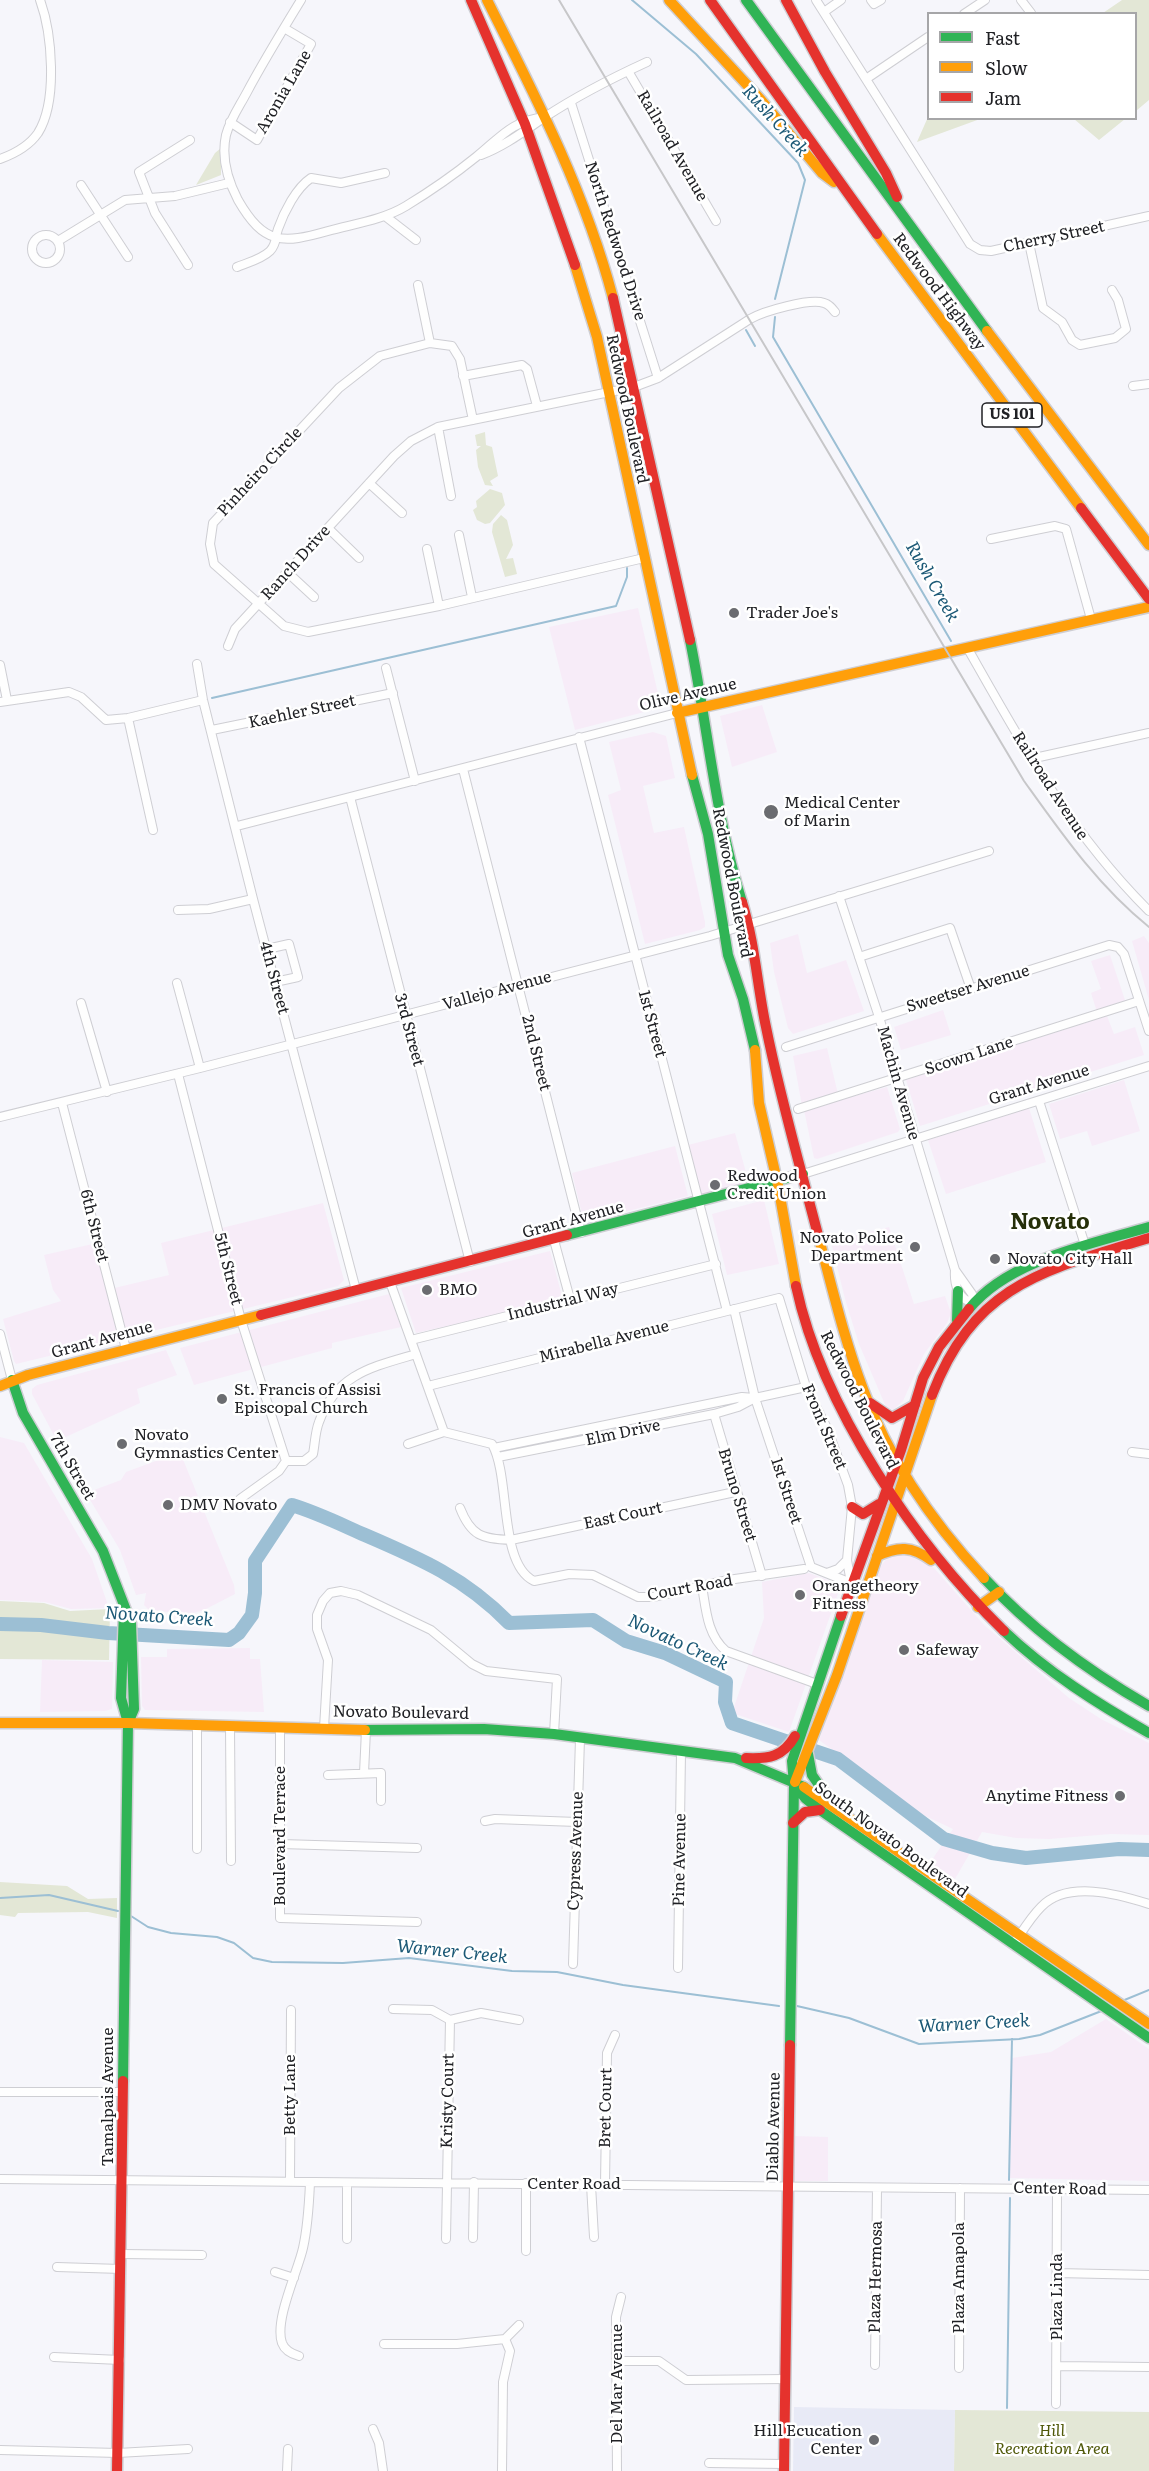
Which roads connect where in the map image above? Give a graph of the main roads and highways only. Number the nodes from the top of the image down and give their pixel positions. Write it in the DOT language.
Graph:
graph roads {
  1 [pos="471,0"];
  2 [pos="487,0"];
  3 [pos="669,0"];
  4 [pos="710,0"];
  5 [pos="746,0"];
  6 [pos="786,0"];
  7 [pos="847,193"];
  8 [pos="909,224"];
  9 [pos="1149,545"];
  10 [pos="1149,599"];
  11 [pos="1149,607"];
  12 [pos="702,707"];
  13 [pos="677,712"];
  14 [pos="803,1174"];
  15 [pos="777,1183"];
  16 [pos="1149,1227"];
  17 [pos="1149,1238"];
  18 [pos="958,1291"];
  19 [pos="974,1303"];
  20 [pos="983,1312"];
  21 [pos="956,1322"];
  22 [pos="12,1380"];
  23 [pos="0,1386"];
  24 [pos="866,1398"];
  25 [pos="916,1404"];
  26 [pos="897,1461"];
  27 [pos="905,1476"];
  28 [pos="886,1487"];
  29 [pos="881,1502"];
  30 [pos="896,1502"];
  31 [pos="852,1507"];
  32 [pos="877,1556"];
  33 [pos="943,1569"];
  34 [pos="851,1583"];
  35 [pos="867,1588"];
  36 [pos="999,1592"];
  37 [pos="978,1607"];
  38 [pos="824,1665"];
  39 [pos="831,1690"];
  40 [pos="1149,1706"];
  41 [pos="0,1723"];
  42 [pos="128,1723"];
  43 [pos="1149,1732"];
  44 [pos="801,1753"];
  45 [pos="735,1758"];
  46 [pos="794,1784"];
  47 [pos="820,1810"];
  48 [pos="841,1812"];
  49 [pos="793,1823"];
  50 [pos="1149,2024"];
  51 [pos="1149,2038"];
  52 [pos="784,2468"];
  53 [pos="117,2471"];
  1 -- 13 [label="main road, Redwood Boulevard"];
  2 -- 12 [label="main road, Redwood Boulevard"];
  3 -- 7 [label="main road"];
  4 -- 7 [label="main road, Redwood Highway / US 101"];
  5 -- 8 [label="main road, Redwood Highway / US 101"];
  6 -- 8 [label="main road"];
  7 -- 10 [label="main road, Redwood Highway / US 101"];
  8 -- 9 [label="main road, Redwood Highway / US 101"];
  11 -- 12 [label="main road, Olive Avenue"];
  12 -- 13 [label="main road, Olive Avenue"];
  12 -- 14 [label="main road, Redwood Boulevard"];
  13 -- 15 [label="main road, Redwood Boulevard"];
  14 -- 15 [label="main road, Grant Avenue"];
  14 -- 24 [label="main road, Redwood Boulevard"];
  15 -- 22 [label="main road, Grant Avenue"];
  15 -- 28 [label="main road, Redwood Boulevard"];
  16 -- 19 [label="main road, Diablo Avenue"];
  17 -- 20 [label="main road, Diablo Avenue"];
  18 -- 21 [label="main road"];
  19 -- 20 [label="main road"];
  19 -- 21 [label="main road, Diablo Avenue"];
  20 -- 27 [label="main road, Diablo Avenue"];
  21 -- 25 [label="main road, Diablo Avenue"];
  22 -- 23 [label="main road, Grant Avenue"];
  22 -- 42 [label="main road, 7th Street"];
  24 -- 25 [label="main road"];
  24 -- 26 [label="main road, Redwood Boulevard"];
  25 -- 26 [label="main road, Diablo Avenue"];
  26 -- 27 [label="main road, Redwood Boulevard"];
  26 -- 28 [label="main road, Diablo Avenue"];
  27 -- 30 [label="main road, Diablo Avenue"];
  27 -- 36 [label="main road, Redwood Boulevard"];
  28 -- 29 [label="main road, Diablo Avenue"];
  28 -- 30 [label="main road, Redwood Boulevard"];
  29 -- 31 [label="main road"];
  29 -- 34 [label="main road, Diablo Avenue"];
  30 -- 32 [label="main road, Diablo Avenue"];
  30 -- 33 [label="main road, Redwood Boulevard"];
  32 -- 33 [label="main road"];
  32 -- 35 [label="main road, Diablo Avenue"];
  33 -- 37 [label="main road, Redwood Boulevard"];
  34 -- 35 [label="main road"];
  34 -- 38 [label="main road, Diablo Avenue"];
  35 -- 39 [label="main road, Diablo Avenue"];
  36 -- 37 [label="main road"];
  36 -- 40 [label="main road, Redwood Boulevard"];
  37 -- 43 [label="main road, Redwood Boulevard"];
  38 -- 39 [label="main road"];
  38 -- 44 [label="main road, Diablo Avenue"];
  39 -- 44 [label="main road, Diablo Avenue"];
  41 -- 42 [label="main road, Novato Boulevard"];
  42 -- 45 [label="main road, Novato Boulevard"];
  42 -- 53 [label="main road, Tamalpais Avenue"];
  44 -- 45 [label="main road"];
  44 -- 46 [label="main road, Diablo Avenue"];
  44 -- 48 [label="main road"];
  45 -- 46 [label="main road, Novato Boulevard"];
  46 -- 47 [label="main road, South Novato Boulevard"];
  46 -- 48 [label="main road, South Novato Boulevard"];
  46 -- 49 [label="main road, Diablo Avenue"];
  47 -- 49 [label="main road"];
  47 -- 51 [label="main road, South Novato Boulevard"];
  48 -- 50 [label="main road, South Novato Boulevard"];
  49 -- 52 [label="main road, Diablo Avenue"];
}
